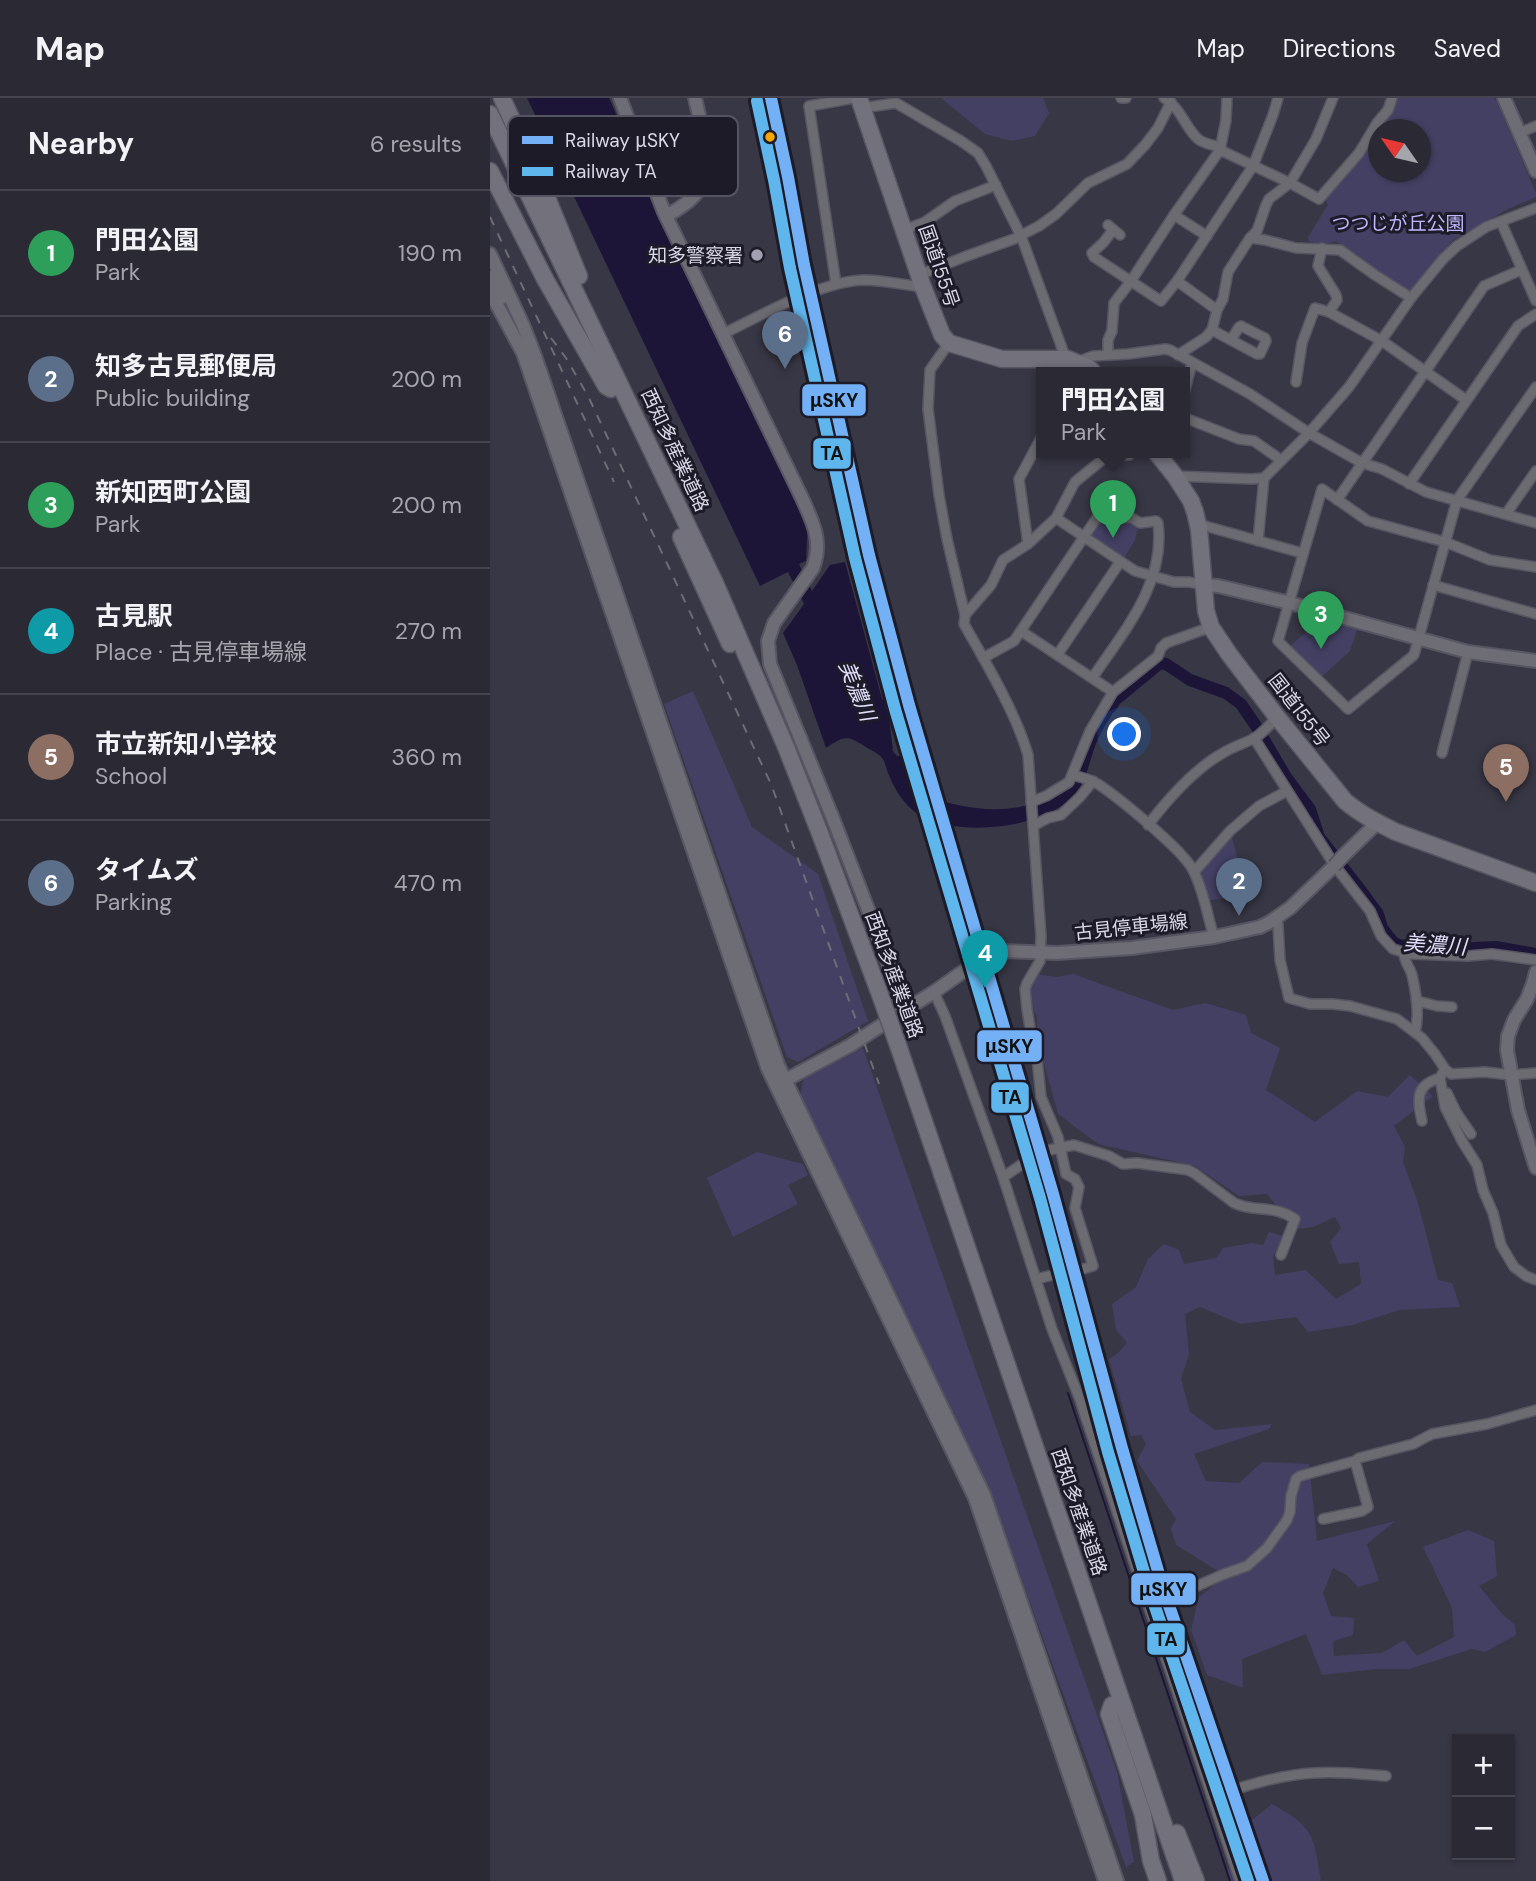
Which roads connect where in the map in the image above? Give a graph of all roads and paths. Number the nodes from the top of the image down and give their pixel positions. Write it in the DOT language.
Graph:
graph roads {
  1 [pos="502,98"];
  2 [pos="620,98"];
  3 [pos="695,98"];
  4 [pos="1121,98"];
  5 [pos="1126,98"];
  6 [pos="1227,98"];
  7 [pos="1278,98"];
  8 [pos="1333,98"];
  9 [pos="1392,98"];
  10 [pos="1504,98"];
  11 [pos="1167,100"];
  12 [pos="858,101"];
  13 [pos="808,102"];
  14 [pos="490,114"];
  15 [pos="510,116"];
  16 [pos="626,116"];
  17 [pos="699,116"];
  18 [pos="1536,126"];
  19 [pos="1519,133"];
  20 [pos="490,139"];
  21 [pos="1220,148"];
  22 [pos="508,152"];
  23 [pos="1253,166"];
  24 [pos="1536,171"];
  25 [pos="490,172"];
  26 [pos="508,176"];
  27 [pos="1290,183"];
  28 [pos="996,185"];
  29 [pos="518,196"];
  30 [pos="529,196"];
  31 [pos="546,196"];
  32 [pos="658,196"];
  33 [pos="695,196"];
  34 [pos="1536,208"];
  35 [pos="1174,215"];
  36 [pos="666,216"];
  37 [pos="1501,222"];
  38 [pos="904,230"];
  39 [pos="1114,230"];
  40 [pos="1021,236"];
  41 [pos="1207,236"];
  42 [pos="1250,239"];
  43 [pos="1322,248"];
  44 [pos="490,254"];
  45 [pos="490,269"];
  46 [pos="1521,270"];
  47 [pos="490,277"];
  48 [pos="921,281"];
  49 [pos="1131,281"];
  50 [pos="1177,281"];
  51 [pos="836,284"];
  52 [pos="490,292"];
  53 [pos="1411,298"];
  54 [pos="1536,301"];
  55 [pos="1217,310"];
  56 [pos="1329,312"];
  57 [pos="1536,314"];
  58 [pos="1212,330"];
  59 [pos="526,332"];
  60 [pos="723,334"];
  61 [pos="1231,340"];
  62 [pos="1382,341"];
  63 [pos="949,343"];
  64 [pos="523,353"];
  65 [pos="1108,354"];
  66 [pos="1178,355"];
  67 [pos="1192,363"];
  68 [pos="1069,364"];
  69 [pos="1190,371"];
  70 [pos="1425,372"];
  71 [pos="1296,382"];
  72 [pos="1536,387"];
  73 [pos="611,389"];
  74 [pos="1466,400"];
  75 [pos="1190,420"];
  76 [pos="641,429"];
  77 [pos="1309,433"];
  78 [pos="1036,447"];
  79 [pos="1106,458"];
  80 [pos="1161,458"];
  81 [pos="1281,460"];
  82 [pos="1362,463"];
  83 [pos="1536,471"];
  84 [pos="1175,476"];
  85 [pos="1264,478"];
  86 [pos="1409,484"];
  87 [pos="1337,500"];
  88 [pos="1457,500"];
  89 [pos="1506,514"];
  90 [pos="1056,518"];
  91 [pos="1536,523"];
  92 [pos="1198,524"];
  93 [pos="1084,537"];
  94 [pos="1258,541"];
  95 [pos="1446,542"];
  96 [pos="1028,544"];
  97 [pos="1302,553"];
  98 [pos="1120,562"];
  99 [pos="1536,567"];
  100 [pos="1153,576"];
  101 [pos="1203,585"];
  102 [pos="1433,585"];
  103 [pos="1290,603"];
  104 [pos="1536,614"];
  105 [pos="965,615"];
  106 [pos="1210,627"];
  107 [pos="1021,631"];
  108 [pos="1418,639"];
  109 [pos="1468,652"];
  110 [pos="1058,654"];
  111 [pos="983,658"];
  112 [pos="1536,662"];
  113 [pos="1093,677"];
  114 [pos="1113,692"];
  115 [pos="1272,722"];
  116 [pos="1254,738"];
  117 [pos="1442,753"];
  118 [pos="1073,775"];
  119 [pos="1090,780"];
  120 [pos="1287,791"];
  121 [pos="1031,802"];
  122 [pos="1377,823"];
  123 [pos="1148,825"];
  124 [pos="1033,826"];
  125 [pos="1337,863"];
  126 [pos="1194,872"];
  127 [pos="1536,883"];
  128 [pos="1276,918"];
  129 [pos="1214,937"];
  130 [pos="1040,952"];
  131 [pos="1404,953"];
  132 [pos="1536,960"];
  133 [pos="1536,972"];
  134 [pos="934,992"];
  135 [pos="1417,1001"];
  136 [pos="878,1002"];
  137 [pos="1452,1007"];
  138 [pos="905,1010"];
  139 [pos="1415,1032"];
  140 [pos="894,1050"];
  141 [pos="1444,1073"];
  142 [pos="1536,1073"];
  143 [pos="1511,1075"];
  144 [pos="780,1083"];
  145 [pos="1422,1121"];
  146 [pos="1471,1134"];
  147 [pos="1061,1148"];
  148 [pos="1536,1168"];
  149 [pos="1003,1177"];
  150 [pos="1281,1255"];
  151 [pos="1036,1279"];
  152 [pos="1536,1280"];
  153 [pos="1536,1410"];
  154 [pos="1355,1461"];
  155 [pos="1323,1519"];
  156 [pos="1143,1591"];
  157 [pos="1112,1704"];
  158 [pos="1137,1746"];
  159 [pos="1386,1776"];
  160 [pos="1212,1797"];
  161 [pos="1105,1881"];
  162 [pos="1117,1881"];
  163 [pos="1158,1881"];
  164 [pos="1172,1881"];
  165 [pos="1183,1881"];
  166 [pos="1196,1881"];
  167 [pos="1240,1881"];
  1 -- 15 [label="highway"];
  2 -- 16 [label="street"];
  3 -- 17 [label="street"];
  4 -- 5 [label="street"];
  6 -- 21 [label="street"];
  7 -- 23 [label="street"];
  8 -- 27 [label="street"];
  9 -- 27 [label="street"];
  10 -- 19 [label="street"];
  11 -- 21 [label="street"];
  11 -- 40 [label="street"];
  12 -- 13 [label="street"];
  12 -- 28 [label="street"];
  12 -- 38 [label="highway, 国道155号"];
  13 -- 51 [label="street"];
  14 -- 22 [label="highway, 西知多産業道路"];
  18 -- 19 [label="street"];
  19 -- 24 [label="street"];
  20 -- 26 [label="highway, 西知多産業道路"];
  21 -- 23 [label="street"];
  21 -- 35 [label="street"];
  23 -- 27 [label="street"];
  23 -- 41 [label="street"];
  25 -- 73 [label="highway"];
  27 -- 42 [label="street"];
  28 -- 38 [label="street"];
  28 -- 40 [label="street"];
  29 -- 73 [label="highway, 西知多産業道路"];
  30 -- 76 [label="highway, 西知多産業道路"];
  31 -- 76 [label="highway"];
  32 -- 36 [label="street"];
  33 -- 36 [label="street"];
  34 -- 37 [label="street"];
  35 -- 41 [label="street"];
  35 -- 49 [label="street"];
  36 -- 60 [label="street"];
  37 -- 46 [label="street"];
  37 -- 53 [label="street"];
  38 -- 48 [label="highway, 国道155号"];
  39 -- 49 [label="street"];
  40 -- 48 [label="street"];
  40 -- 68 [label="street"];
  41 -- 50 [label="street"];
  42 -- 43 [label="street"];
  42 -- 55 [label="street"];
  43 -- 53 [label="street"];
  43 -- 56 [label="street"];
  44 -- 59 [label="street"];
  45 -- 59 [label="street"];
  46 -- 54 [label="street"];
  46 -- 70 [label="street"];
  47 -- 64 [label="street"];
  48 -- 51 [label="street"];
  48 -- 63 [label="highway, 国道155号"];
  49 -- 50 [label="street"];
  49 -- 65 [label="street"];
  50 -- 55 [label="street"];
  51 -- 60 [label="street"];
  52 -- 64 [label="street"];
  53 -- 62 [label="street"];
  55 -- 58 [label="street"];
  56 -- 62 [label="street"];
  56 -- 71 [label="street"];
  57 -- 74 [label="street"];
  58 -- 61 [label="street"];
  58 -- 66 [label="street"];
  59 -- 144 [label="street"];
  60 -- 138 [label="street"];
  62 -- 70 [label="street"];
  62 -- 77 [label="street"];
  63 -- 68 [label="highway"];
  63 -- 105 [label="street"];
  64 -- 144 [label="street"];
  65 -- 66 [label="street"];
  65 -- 68 [label="street"];
  66 -- 67 [label="street"];
  67 -- 69 [label="street"];
  67 -- 77 [label="street"];
  70 -- 74 [label="street"];
  70 -- 82 [label="street"];
  72 -- 88 [label="street"];
  73 -- 136 [label="highway, 西知多産業道路"];
  74 -- 86 [label="street"];
  75 -- 81 [label="street"];
  76 -- 136 [label="highway, 西知多産業道路"];
  77 -- 81 [label="street"];
  77 -- 82 [label="street"];
  78 -- 96 [label="street"];
  79 -- 90 [label="street"];
  80 -- 84 [label="highway, 国道155号"];
  81 -- 85 [label="street"];
  82 -- 86 [label="street"];
  82 -- 87 [label="street"];
  83 -- 89 [label="street"];
  84 -- 85 [label="street"];
  84 -- 92 [label="highway, 国道155号"];
  85 -- 94 [label="street"];
  86 -- 88 [label="street"];
  87 -- 95 [label="street"];
  87 -- 97 [label="street"];
  88 -- 89 [label="street"];
  88 -- 95 [label="street"];
  89 -- 91 [label="street"];
  90 -- 93 [label="street"];
  90 -- 96 [label="street"];
  92 -- 94 [label="street"];
  92 -- 101 [label="highway, 国道155号"];
  93 -- 98 [label="street"];
  93 -- 100 [label="street"];
  93 -- 107 [label="street"];
  94 -- 97 [label="street"];
  95 -- 99 [label="street"];
  95 -- 102 [label="street"];
  96 -- 105 [label="street"];
  97 -- 103 [label="street"];
  98 -- 100 [label="street"];
  98 -- 110 [label="street"];
  100 -- 101 [label="street"];
  100 -- 113 [label="street"];
  101 -- 103 [label="street"];
  101 -- 106 [label="highway, 国道155号"];
  102 -- 104 [label="street"];
  102 -- 108 [label="street"];
  103 -- 108 [label="street"];
  103 -- 108 [label="street"];
  105 -- 111 [label="street"];
  106 -- 114 [label="street"];
  106 -- 115 [label="highway, 国道155号"];
  107 -- 110 [label="street"];
  107 -- 111 [label="street"];
  108 -- 109 [label="street"];
  109 -- 112 [label="street"];
  109 -- 117 [label="street"];
  110 -- 113 [label="street"];
  111 -- 121 [label="street"];
  113 -- 114 [label="street"];
  114 -- 118 [label="street"];
  115 -- 116 [label="street"];
  115 -- 122 [label="highway, 国道155号"];
  116 -- 120 [label="street"];
  116 -- 123 [label="street"];
  118 -- 119 [label="street"];
  118 -- 121 [label="street"];
  119 -- 123 [label="street"];
  119 -- 124 [label="street"];
  120 -- 125 [label="street"];
  120 -- 126 [label="street"];
  121 -- 124 [label="street"];
  122 -- 125 [label="street, 古見停車場線"];
  122 -- 127 [label="highway, 国道155号"];
  123 -- 126 [label="street"];
  124 -- 130 [label="street"];
  125 -- 128 [label="street, 古見停車場線"];
  125 -- 131 [label="street"];
  126 -- 129 [label="street"];
  128 -- 129 [label="street, 古見停車場線"];
  128 -- 139 [label="street"];
  129 -- 130 [label="street, 古見停車場線"];
  130 -- 134 [label="street, 古見停車場線"];
  130 -- 147 [label="street"];
  131 -- 132 [label="street"];
  131 -- 135 [label="street"];
  133 -- 143 [label="street"];
  134 -- 138 [label="street, 古見停車場線"];
  134 -- 149 [label="street"];
  135 -- 137 [label="street"];
  135 -- 139 [label="street"];
  136 -- 140 [label="highway, 西知多産業道路, bridge"];
  138 -- 144 [label="street, 古見停車場線"];
  139 -- 141 [label="street"];
  140 -- 157 [label="highway, 西知多産業道路"];
  140 -- 158 [label="highway, 西知多産業道路"];
  141 -- 143 [label="street"];
  141 -- 145 [label="street"];
  141 -- 146 [label="street"];
  141 -- 152 [label="street"];
  142 -- 143 [label="street"];
  143 -- 148 [label="street"];
  144 -- 161 [label="street"];
  144 -- 162 [label="street"];
  147 -- 149 [label="street"];
  147 -- 150 [label="street"];
  147 -- 151 [label="street"];
  149 -- 151 [label="street"];
  151 -- 156 [label="street"];
  153 -- 154 [label="street"];
  154 -- 155 [label="street"];
  154 -- 156 [label="street"];
  156 -- 160 [label="street"];
  157 -- 163 [label="highway"];
  157 -- 164 [label="highway, 西知多産業道路"];
  158 -- 165 [label="highway, 西知多産業道路"];
  158 -- 166 [label="highway"];
  159 -- 160 [label="street"];
  160 -- 167 [label="street"];
}
